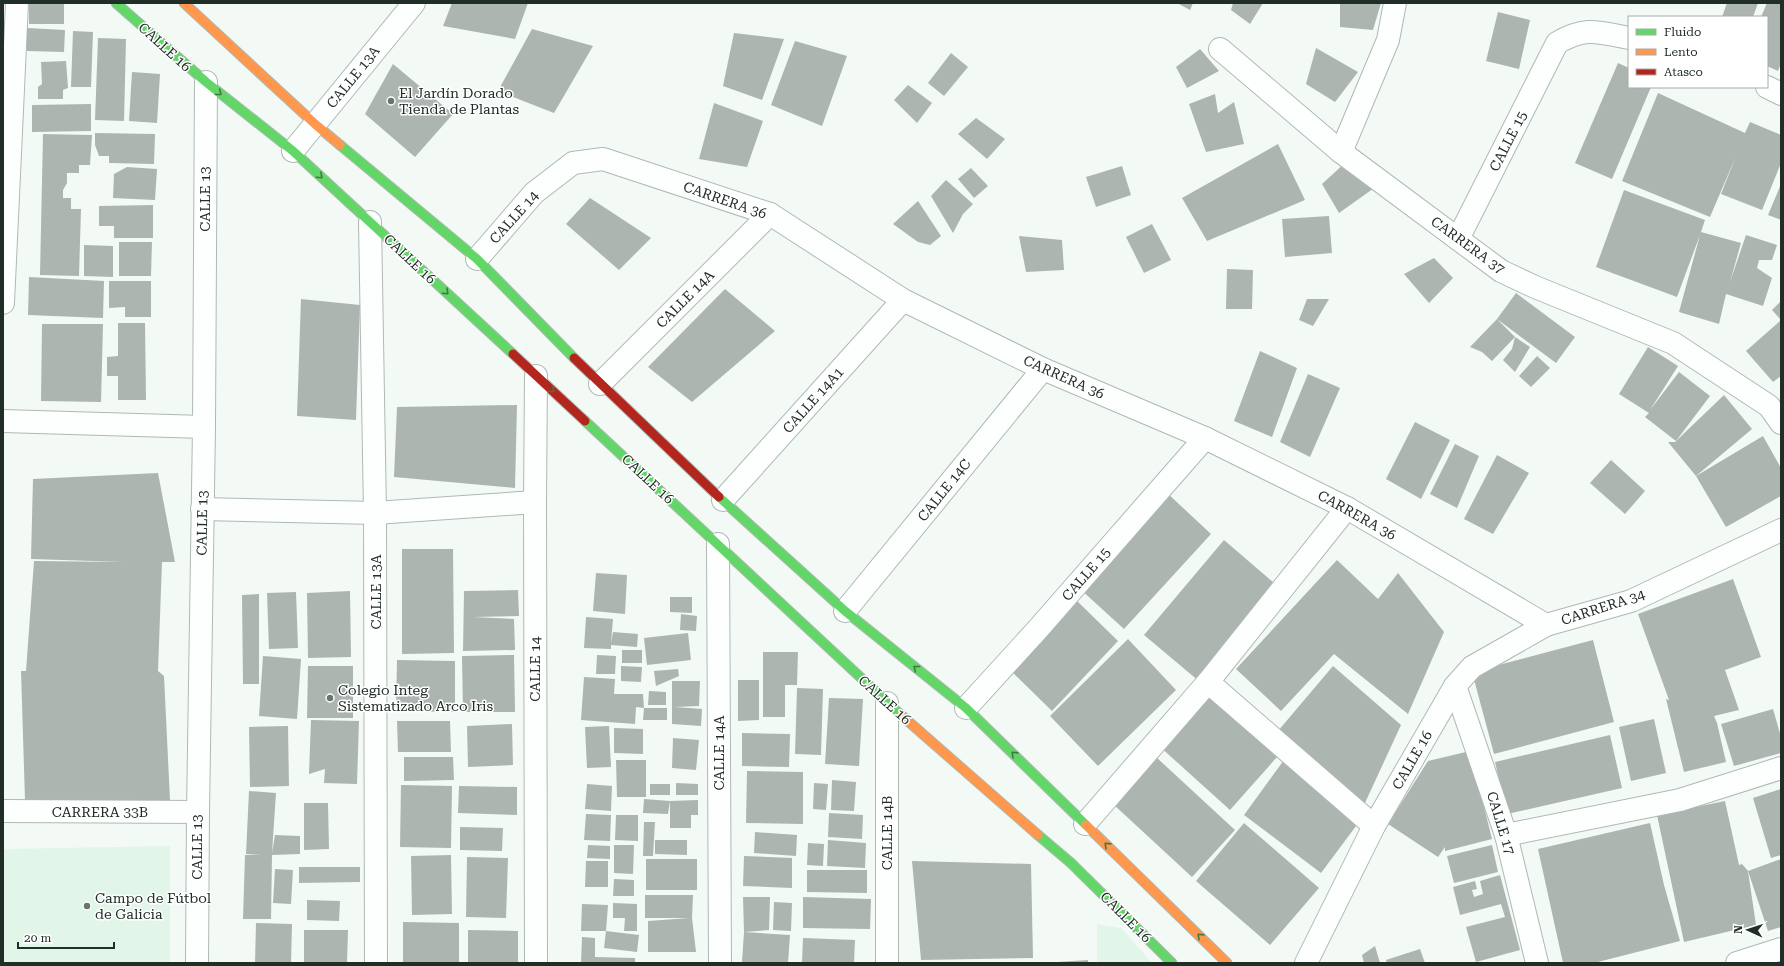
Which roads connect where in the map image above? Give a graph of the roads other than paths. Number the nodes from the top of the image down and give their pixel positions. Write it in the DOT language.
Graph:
graph roads {
  1 [pos="17,3"];
  2 [pos="116,3"];
  3 [pos="184,3"];
  4 [pos="414,3"];
  5 [pos="1395,3"];
  6 [pos="1628,38"];
  7 [pos="1220,49"];
  8 [pos="206,82"];
  9 [pos="1768,88"];
  10 [pos="1781,94"];
  11 [pos="315,124"];
  12 [pos="293,151"];
  13 [pos="1340,152"];
  14 [pos="573,164"];
  15 [pos="770,214"];
  16 [pos="370,222"];
  17 [pos="1458,239"];
  18 [pos="477,259"];
  19 [pos="903,300"];
  20 [pos="3,303"];
  21 [pos="1043,369"];
  22 [pos="536,376"];
  23 [pos="600,384"];
  24 [pos="3,421"];
  25 [pos="1781,423"];
  26 [pos="204,427"];
  27 [pos="1205,438"];
  28 [pos="723,500"];
  29 [pos="534,502"];
  30 [pos="1347,508"];
  31 [pos="202,509"];
  32 [pos="376,513"];
  33 [pos="1781,530"];
  34 [pos="718,544"];
  35 [pos="845,611"];
  36 [pos="1546,625"];
  37 [pos="1208,682"];
  38 [pos="1455,686"];
  39 [pos="887,703"];
  40 [pos="966,708"];
  41 [pos="1781,768"];
  42 [pos="3,811"];
  43 [pos="198,812"];
  44 [pos="1085,824"];
  45 [pos="1374,826"];
  46 [pos="1506,834"];
  47 [pos="1781,949"];
  48 [pos="197,963"];
  49 [pos="376,963"];
  50 [pos="536,963"];
  51 [pos="720,963"];
  52 [pos="887,963"];
  53 [pos="1172,963"];
  54 [pos="1228,963"];
  55 [pos="1306,963"];
  56 [pos="1537,963"];
  57 [pos="1737,963"];
  1 -- 20 [label="street"];
  2 -- 8 [label="street, CALLE 16"];
  3 -- 11 [label="street"];
  4 -- 11 [label="street, CALLE 13A"];
  5 -- 13 [label="street"];
  6 -- 17 [label="street, CALLE 15"];
  7 -- 13 [label="street, CARRERA 37"];
  8 -- 12 [label="street, CALLE 16, one-way"];
  8 -- 26 [label="street, CALLE 13"];
  9 -- 10 [label="street"];
  11 -- 12 [label="street, CALLE 13A"];
  11 -- 18 [label="street"];
  12 -- 16 [label="street, CALLE 16, one-way"];
  13 -- 17 [label="street, CARRERA 37"];
  14 -- 15 [label="street, CARRERA 36"];
  14 -- 18 [label="street, CALLE 14"];
  15 -- 19 [label="street, CARRERA 36"];
  15 -- 23 [label="street, CALLE 14A"];
  16 -- 22 [label="street, CALLE 16, one-way"];
  16 -- 32 [label="street, CALLE 13A"];
  17 -- 25 [label="street, CARRERA 37"];
  18 -- 23 [label="street"];
  19 -- 21 [label="street, CARRERA 36"];
  19 -- 28 [label="street, CALLE 14A1"];
  21 -- 27 [label="street, CARRERA 36"];
  21 -- 35 [label="street, CALLE 14C"];
  22 -- 29 [label="street, CALLE 14"];
  22 -- 34 [label="street, CALLE 16, one-way"];
  23 -- 28 [label="street"];
  24 -- 26 [label="street"];
  26 -- 31 [label="street, CALLE 13"];
  27 -- 30 [label="street, CARRERA 36"];
  27 -- 40 [label="street, CALLE 15"];
  28 -- 35 [label="street"];
  29 -- 32 [label="street"];
  29 -- 50 [label="street, CALLE 14"];
  30 -- 36 [label="street, CARRERA 36"];
  30 -- 37 [label="street"];
  31 -- 32 [label="street"];
  31 -- 43 [label="street, CALLE 13"];
  32 -- 49 [label="street, CALLE 13A"];
  33 -- 36 [label="street, CARRERA 34"];
  34 -- 39 [label="street, CALLE 16"];
  34 -- 51 [label="street, CALLE 14A"];
  40 -- 35 [label="street, one-way"];
  36 -- 38 [label="street, CARRERA 34"];
  37 -- 44 [label="street"];
  37 -- 45 [label="street"];
  38 -- 45 [label="street, CALLE 16"];
  38 -- 46 [label="street, CALLE 17"];
  39 -- 52 [label="street, CALLE 14B"];
  39 -- 53 [label="street, CALLE 16"];
  44 -- 40 [label="street, one-way"];
  41 -- 46 [label="street"];
  42 -- 43 [label="street, CARRERA 33B"];
  43 -- 48 [label="street, CALLE 13"];
  54 -- 44 [label="street, one-way"];
  45 -- 55 [label="street, CALLE 16"];
  46 -- 56 [label="street, CALLE 17"];
  47 -- 57 [label="street"];
}
